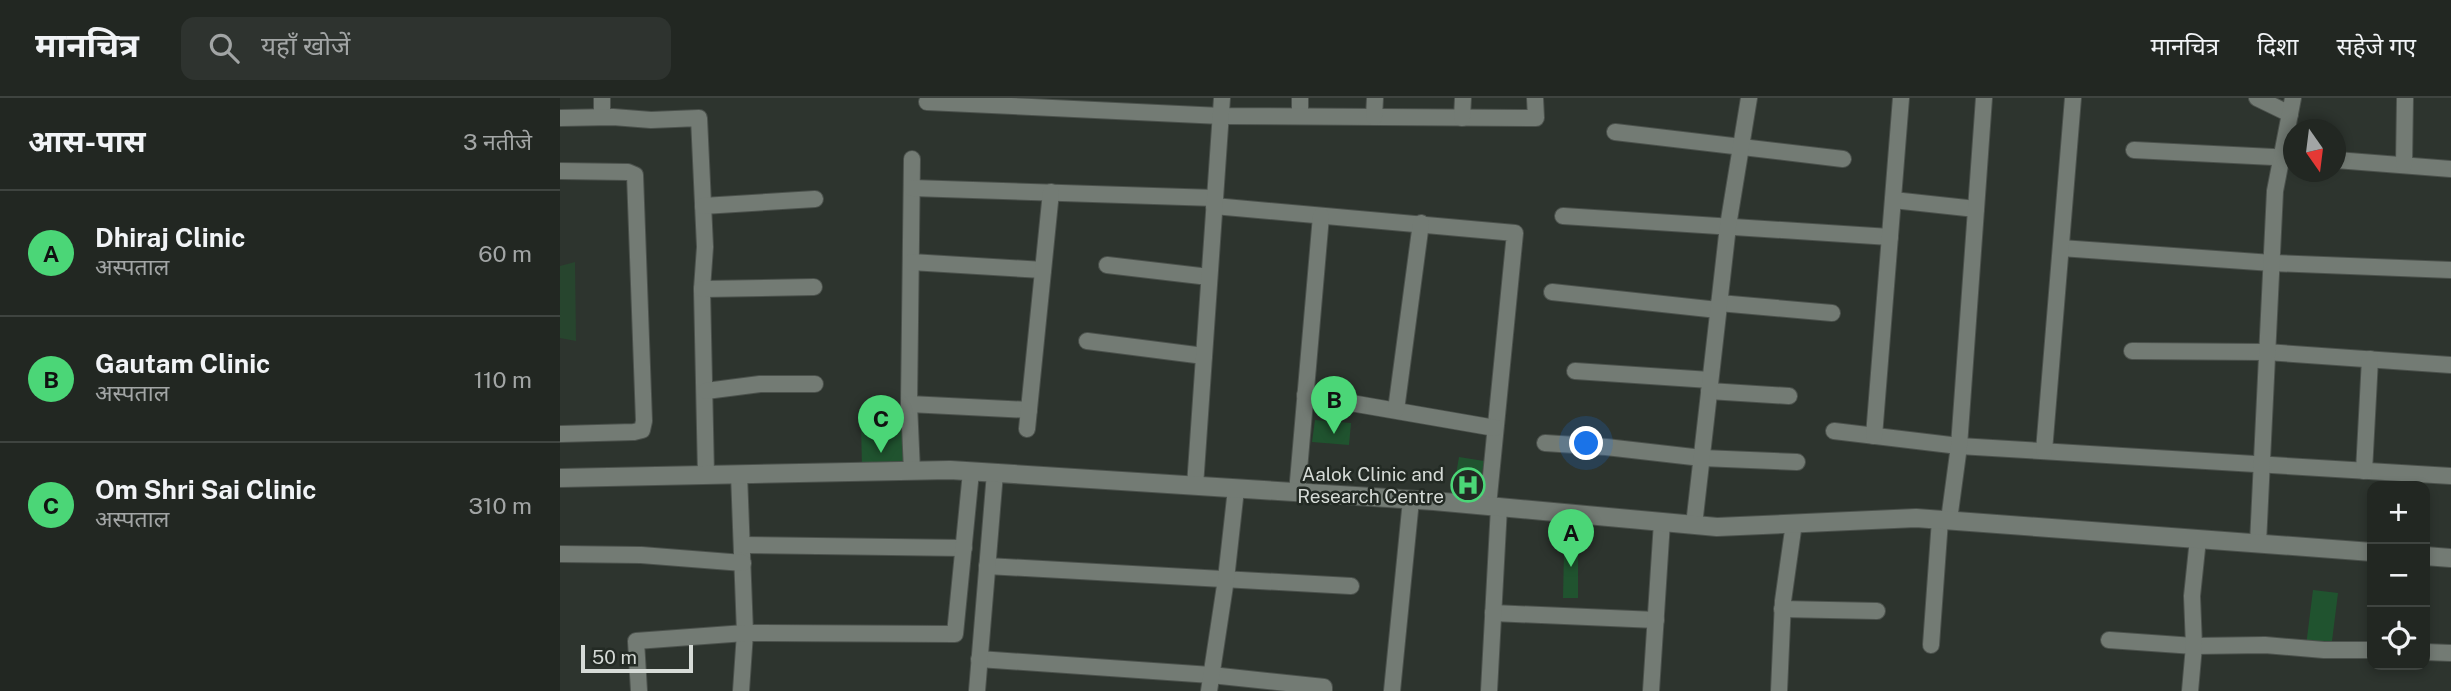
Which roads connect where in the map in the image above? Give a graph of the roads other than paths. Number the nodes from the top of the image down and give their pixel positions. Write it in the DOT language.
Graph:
graph roads {
  1 [pos="602,98"];
  2 [pos="1222,98"];
  3 [pos="1300,98"];
  4 [pos="1375,98"];
  5 [pos="1463,98"];
  6 [pos="1535,98"];
  7 [pos="1749,98"];
  8 [pos="1901,98"];
  9 [pos="1984,98"];
  10 [pos="2073,98"];
  11 [pos="2257,98"];
  12 [pos="2405,98"];
  13 [pos="927,102"];
  14 [pos="1140,105"];
  15 [pos="2291,106"];
  16 [pos="1221,116"];
  17 [pos="1300,116"];
  18 [pos="603,117"];
  19 [pos="1374,117"];
  20 [pos="560,118"];
  21 [pos="1462,118"];
  22 [pos="1615,132"];
  23 [pos="1741,149"];
  24 [pos="2134,149"];
  25 [pos="2283,157"];
  26 [pos="912,159"];
  27 [pos="1843,159"];
  28 [pos="2346,161"];
  29 [pos="2404,165"];
  30 [pos="2451,169"];
  31 [pos="2283,170"];
  32 [pos="560,172"];
  33 [pos="912,188"];
  34 [pos="1051,192"];
  35 [pos="815,199"];
  36 [pos="1893,200"];
  37 [pos="1215,202"];
  38 [pos="703,206"];
  39 [pos="1976,209"];
  40 [pos="1321,216"];
  41 [pos="1563,216"];
  42 [pos="1421,223"];
  43 [pos="1728,226"];
  44 [pos="1890,237"];
  45 [pos="2060,248"];
  46 [pos="911,262"];
  47 [pos="2272,263"];
  48 [pos="1107,265"];
  49 [pos="1043,270"];
  50 [pos="2451,270"];
  51 [pos="1209,277"];
  52 [pos="814,287"];
  53 [pos="702,289"];
  54 [pos="1552,292"];
  55 [pos="1719,306"];
  56 [pos="1832,313"];
  57 [pos="1087,341"];
  58 [pos="2132,351"];
  59 [pos="2266,352"];
  60 [pos="1204,356"];
  61 [pos="2370,359"];
  62 [pos="2451,365"];
  63 [pos="1575,371"];
  64 [pos="815,384"];
  65 [pos="1710,386"];
  66 [pos="706,391"];
  67 [pos="1305,395"];
  68 [pos="1789,396"];
  69 [pos="909,404"];
  70 [pos="1029,410"];
  71 [pos="1396,410"];
  72 [pos="1495,428"];
  73 [pos="1027,429"];
  74 [pos="1834,431"];
  75 [pos="560,433"];
  76 [pos="1874,436"];
  77 [pos="1545,443"];
  78 [pos="1959,446"];
  79 [pos="2044,452"];
  80 [pos="1702,458"];
  81 [pos="1797,462"];
  82 [pos="2262,464"];
  83 [pos="912,471"];
  84 [pos="2364,471"];
  85 [pos="971,472"];
  86 [pos="995,473"];
  87 [pos="739,474"];
  88 [pos="706,475"];
  89 [pos="2451,476"];
  90 [pos="560,478"];
  91 [pos="1195,486"];
  92 [pos="1236,489"];
  93 [pos="1297,493"];
  94 [pos="1411,500"];
  95 [pos="1493,507"];
  96 [pos="1945,520"];
  97 [pos="1662,522"];
  98 [pos="1794,523"];
  99 [pos="1694,525"];
  100 [pos="2198,539"];
  101 [pos="2258,543"];
  102 [pos="742,545"];
  103 [pos="964,548"];
  104 [pos="2367,552"];
  105 [pos="560,554"];
  106 [pos="2430,556"];
  107 [pos="2451,558"];
  108 [pos="743,563"];
  109 [pos="987,566"];
  110 [pos="1226,579"];
  111 [pos="1351,586"];
  112 [pos="1783,610"];
  113 [pos="1877,611"];
  114 [pos="1493,613"];
  115 [pos="1656,620"];
  116 [pos="746,633"];
  117 [pos="2109,640"];
  118 [pos="1931,645"];
  119 [pos="2194,646"];
  120 [pos="2367,650"];
  121 [pos="2430,652"];
  122 [pos="2451,653"];
  123 [pos="979,659"];
  124 [pos="1210,683"];
  125 [pos="639,691"];
  126 [pos="741,691"];
  127 [pos="976,691"];
  128 [pos="1324,691"];
  129 [pos="1392,691"];
  130 [pos="1489,691"];
  131 [pos="1651,691"];
  132 [pos="1779,691"];
  133 [pos="2190,691"];
  1 -- 18 [label="street"];
  2 -- 16 [label="street"];
  3 -- 17 [label="street"];
  4 -- 19 [label="street"];
  5 -- 21 [label="street"];
  6 -- 21 [label="street"];
  7 -- 23 [label="street"];
  8 -- 36 [label="street"];
  9 -- 39 [label="street"];
  10 -- 45 [label="street"];
  11 -- 15 [label="street"];
  12 -- 29 [label="street"];
  13 -- 14 [label="street"];
  14 -- 16 [label="street"];
  16 -- 17 [label="street"];
  16 -- 37 [label="street"];
  17 -- 19 [label="street"];
  18 -- 20 [label="street"];
  18 -- 38 [label="street"];
  19 -- 21 [label="street"];
  22 -- 23 [label="street"];
  23 -- 27 [label="street"];
  23 -- 43 [label="street"];
  24 -- 25 [label="street"];
  26 -- 33 [label="street"];
  28 -- 29 [label="street"];
  29 -- 30 [label="street"];
  31 -- 47 [label="street"];
  32 -- 75 [label="street"];
  33 -- 34 [label="street"];
  33 -- 46 [label="street"];
  34 -- 37 [label="street"];
  34 -- 49 [label="street"];
  35 -- 38 [label="street"];
  36 -- 39 [label="street"];
  36 -- 44 [label="street"];
  37 -- 40 [label="street"];
  37 -- 51 [label="street"];
  38 -- 53 [label="street"];
  39 -- 78 [label="street"];
  40 -- 42 [label="street"];
  40 -- 67 [label="street"];
  41 -- 43 [label="street"];
  42 -- 71 [label="street"];
  42 -- 72 [label="street"];
  43 -- 44 [label="street"];
  43 -- 55 [label="street"];
  44 -- 76 [label="street"];
  45 -- 47 [label="street"];
  45 -- 79 [label="street"];
  46 -- 49 [label="street"];
  46 -- 69 [label="street"];
  47 -- 50 [label="street"];
  47 -- 59 [label="street"];
  48 -- 51 [label="street"];
  49 -- 70 [label="street"];
  51 -- 60 [label="street"];
  52 -- 53 [label="street"];
  53 -- 66 [label="street"];
  54 -- 55 [label="street"];
  55 -- 56 [label="street"];
  55 -- 65 [label="street"];
  57 -- 60 [label="street"];
  58 -- 59 [label="street"];
  59 -- 61 [label="street"];
  59 -- 82 [label="street"];
  60 -- 91 [label="street"];
  61 -- 62 [label="street"];
  61 -- 84 [label="street"];
  63 -- 65 [label="street"];
  64 -- 66 [label="street"];
  65 -- 68 [label="street"];
  65 -- 80 [label="street"];
  66 -- 88 [label="street"];
  67 -- 71 [label="street"];
  67 -- 93 [label="street"];
  69 -- 70 [label="street"];
  69 -- 83 [label="street"];
  70 -- 73 [label="street"];
  71 -- 72 [label="street"];
  72 -- 95 [label="street"];
  74 -- 76 [label="street"];
  76 -- 78 [label="street"];
  77 -- 80 [label="street"];
  78 -- 79 [label="street"];
  78 -- 96 [label="street"];
  79 -- 82 [label="street"];
  80 -- 81 [label="street"];
  80 -- 99 [label="street"];
  82 -- 84 [label="street"];
  82 -- 101 [label="street"];
  83 -- 85 [label="street"];
  83 -- 87 [label="street"];
  84 -- 89 [label="street"];
  85 -- 86 [label="street"];
  85 -- 103 [label="street"];
  86 -- 91 [label="street"];
  86 -- 109 [label="street"];
  87 -- 88 [label="street"];
  87 -- 102 [label="street"];
  88 -- 90 [label="street"];
  91 -- 92 [label="street"];
  92 -- 93 [label="street"];
  92 -- 110 [label="street"];
  93 -- 94 [label="street"];
  94 -- 95 [label="street"];
  94 -- 129 [label="street"];
  95 -- 97 [label="street"];
  95 -- 114 [label="street"];
  96 -- 98 [label="street"];
  96 -- 100 [label="street"];
  96 -- 118 [label="street"];
  97 -- 99 [label="street"];
  97 -- 115 [label="street"];
  98 -- 99 [label="street"];
  98 -- 112 [label="street"];
  100 -- 101 [label="street"];
  100 -- 119 [label="street"];
  101 -- 104 [label="street"];
  102 -- 103 [label="street"];
  102 -- 108 [label="street"];
  103 -- 116 [label="street"];
  105 -- 108 [label="street"];
  106 -- 107 [label="street"];
  108 -- 116 [label="street"];
  109 -- 110 [label="street"];
  109 -- 123 [label="street"];
  110 -- 111 [label="street"];
  110 -- 124 [label="street"];
  112 -- 113 [label="street"];
  112 -- 132 [label="street"];
  114 -- 115 [label="street"];
  114 -- 130 [label="street"];
  115 -- 131 [label="street"];
  116 -- 125 [label="street"];
  116 -- 126 [label="street"];
  117 -- 119 [label="street"];
  119 -- 120 [label="street"];
  119 -- 133 [label="street"];
  121 -- 122 [label="street"];
  123 -- 124 [label="street"];
  123 -- 127 [label="street"];
  124 -- 128 [label="street"];
}
